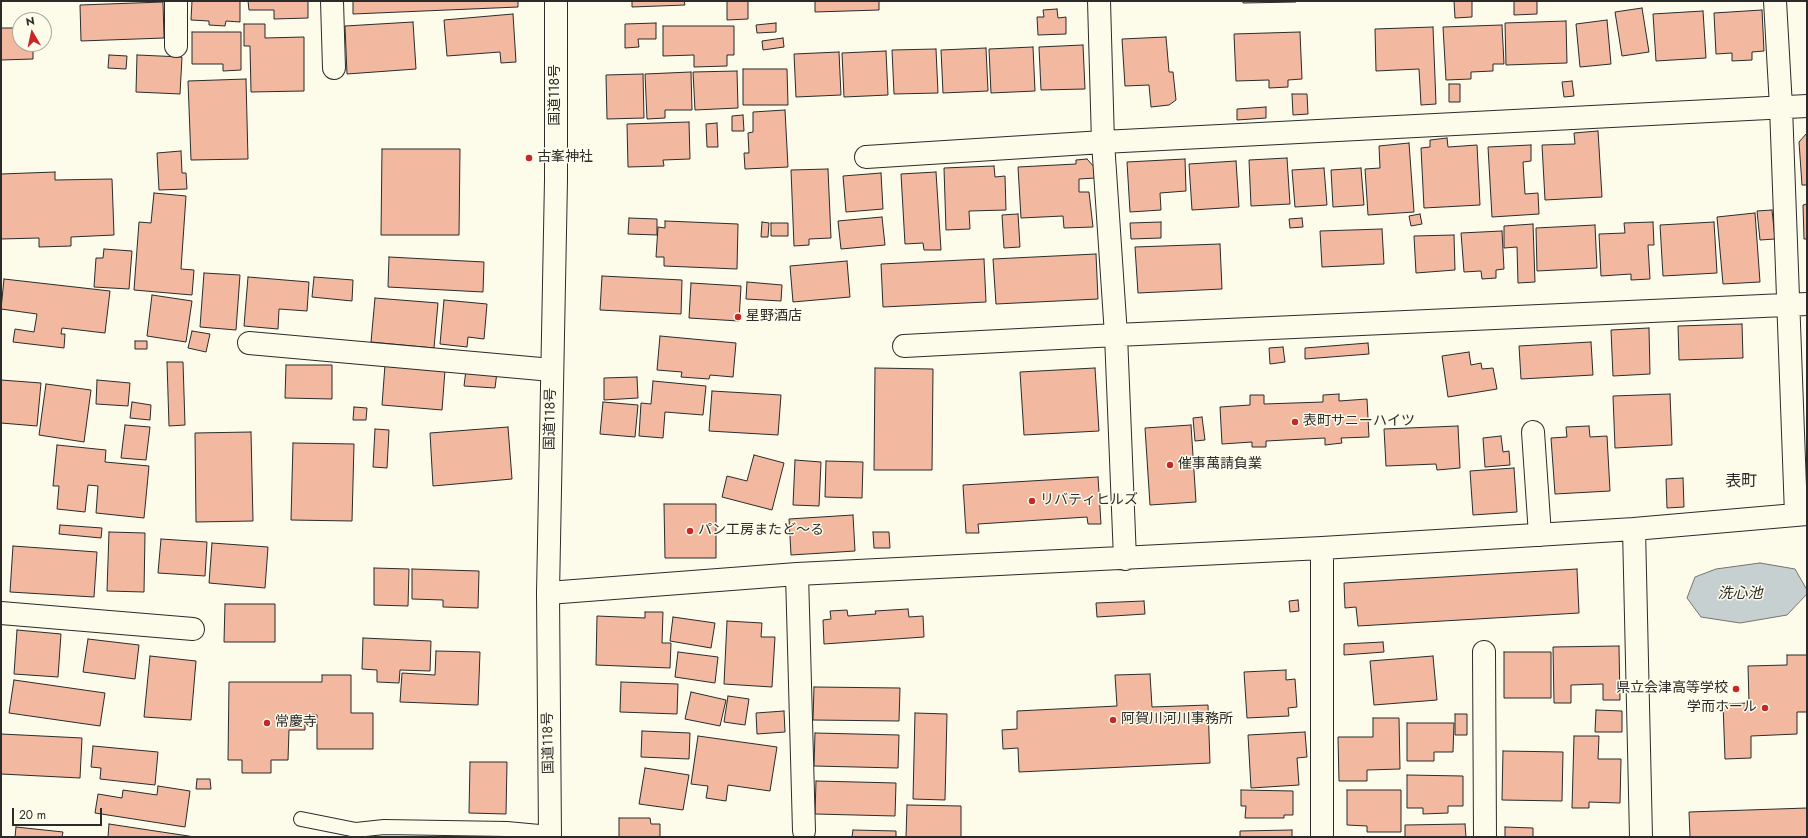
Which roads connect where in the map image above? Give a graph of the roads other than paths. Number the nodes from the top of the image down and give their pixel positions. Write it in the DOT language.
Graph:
graph roads {
  1 [pos="176,1"];
  2 [pos="332,1"];
  3 [pos="556,1"];
  4 [pos="1099,1"];
  5 [pos="1775,1"];
  6 [pos="176,46"];
  7 [pos="334,68"];
  8 [pos="1807,106"];
  9 [pos="1781,107"];
  10 [pos="1103,142"];
  11 [pos="866,157"];
  12 [pos="1798,305"];
  13 [pos="1116,335"];
  14 [pos="249,343"];
  15 [pos="904,346"];
  16 [pos="552,370"];
  17 [pos="1533,432"];
  18 [pos="1801,514"];
  19 [pos="1634,529"];
  20 [pos="1540,535"];
  21 [pos="1322,548"];
  22 [pos="1125,559"];
  23 [pos="797,574"];
  24 [pos="548,593"];
  25 [pos="1,613"];
  26 [pos="193,629"];
  27 [pos="1484,652"];
  28 [pos="301,819"];
  29 [pos="804,831"];
  30 [pos="358,834"];
  31 [pos="550,835"];
  32 [pos="1322,837"];
  33 [pos="1485,837"];
  34 [pos="1641,837"];
  1 -- 6 [label="main road"];
  2 -- 7 [label="main road"];
  3 -- 16 [label="main road, 国道118号"];
  4 -- 10 [label="main road"];
  5 -- 9 [label="main road"];
  8 -- 9 [label="main road"];
  9 -- 10 [label="main road"];
  9 -- 12 [label="main road"];
  10 -- 11 [label="main road"];
  10 -- 13 [label="main road"];
  12 -- 13 [label="main road"];
  12 -- 18 [label="main road"];
  13 -- 15 [label="main road"];
  13 -- 22 [label="main road"];
  14 -- 16 [label="main road"];
  16 -- 24 [label="main road, 国道118号"];
  17 -- 20 [label="main road"];
  18 -- 19 [label="main road"];
  19 -- 20 [label="main road"];
  19 -- 34 [label="main road"];
  20 -- 21 [label="main road"];
  21 -- 22 [label="main road"];
  21 -- 32 [label="main road"];
  22 -- 23 [label="main road"];
  23 -- 24 [label="main road"];
  23 -- 29 [label="main road"];
  24 -- 31 [label="main road, 国道118号"];
  25 -- 26 [label="main road"];
  27 -- 33 [label="main road"];
  28 -- 30 [label="lane"];
  30 -- 31 [label="lane"];
}
